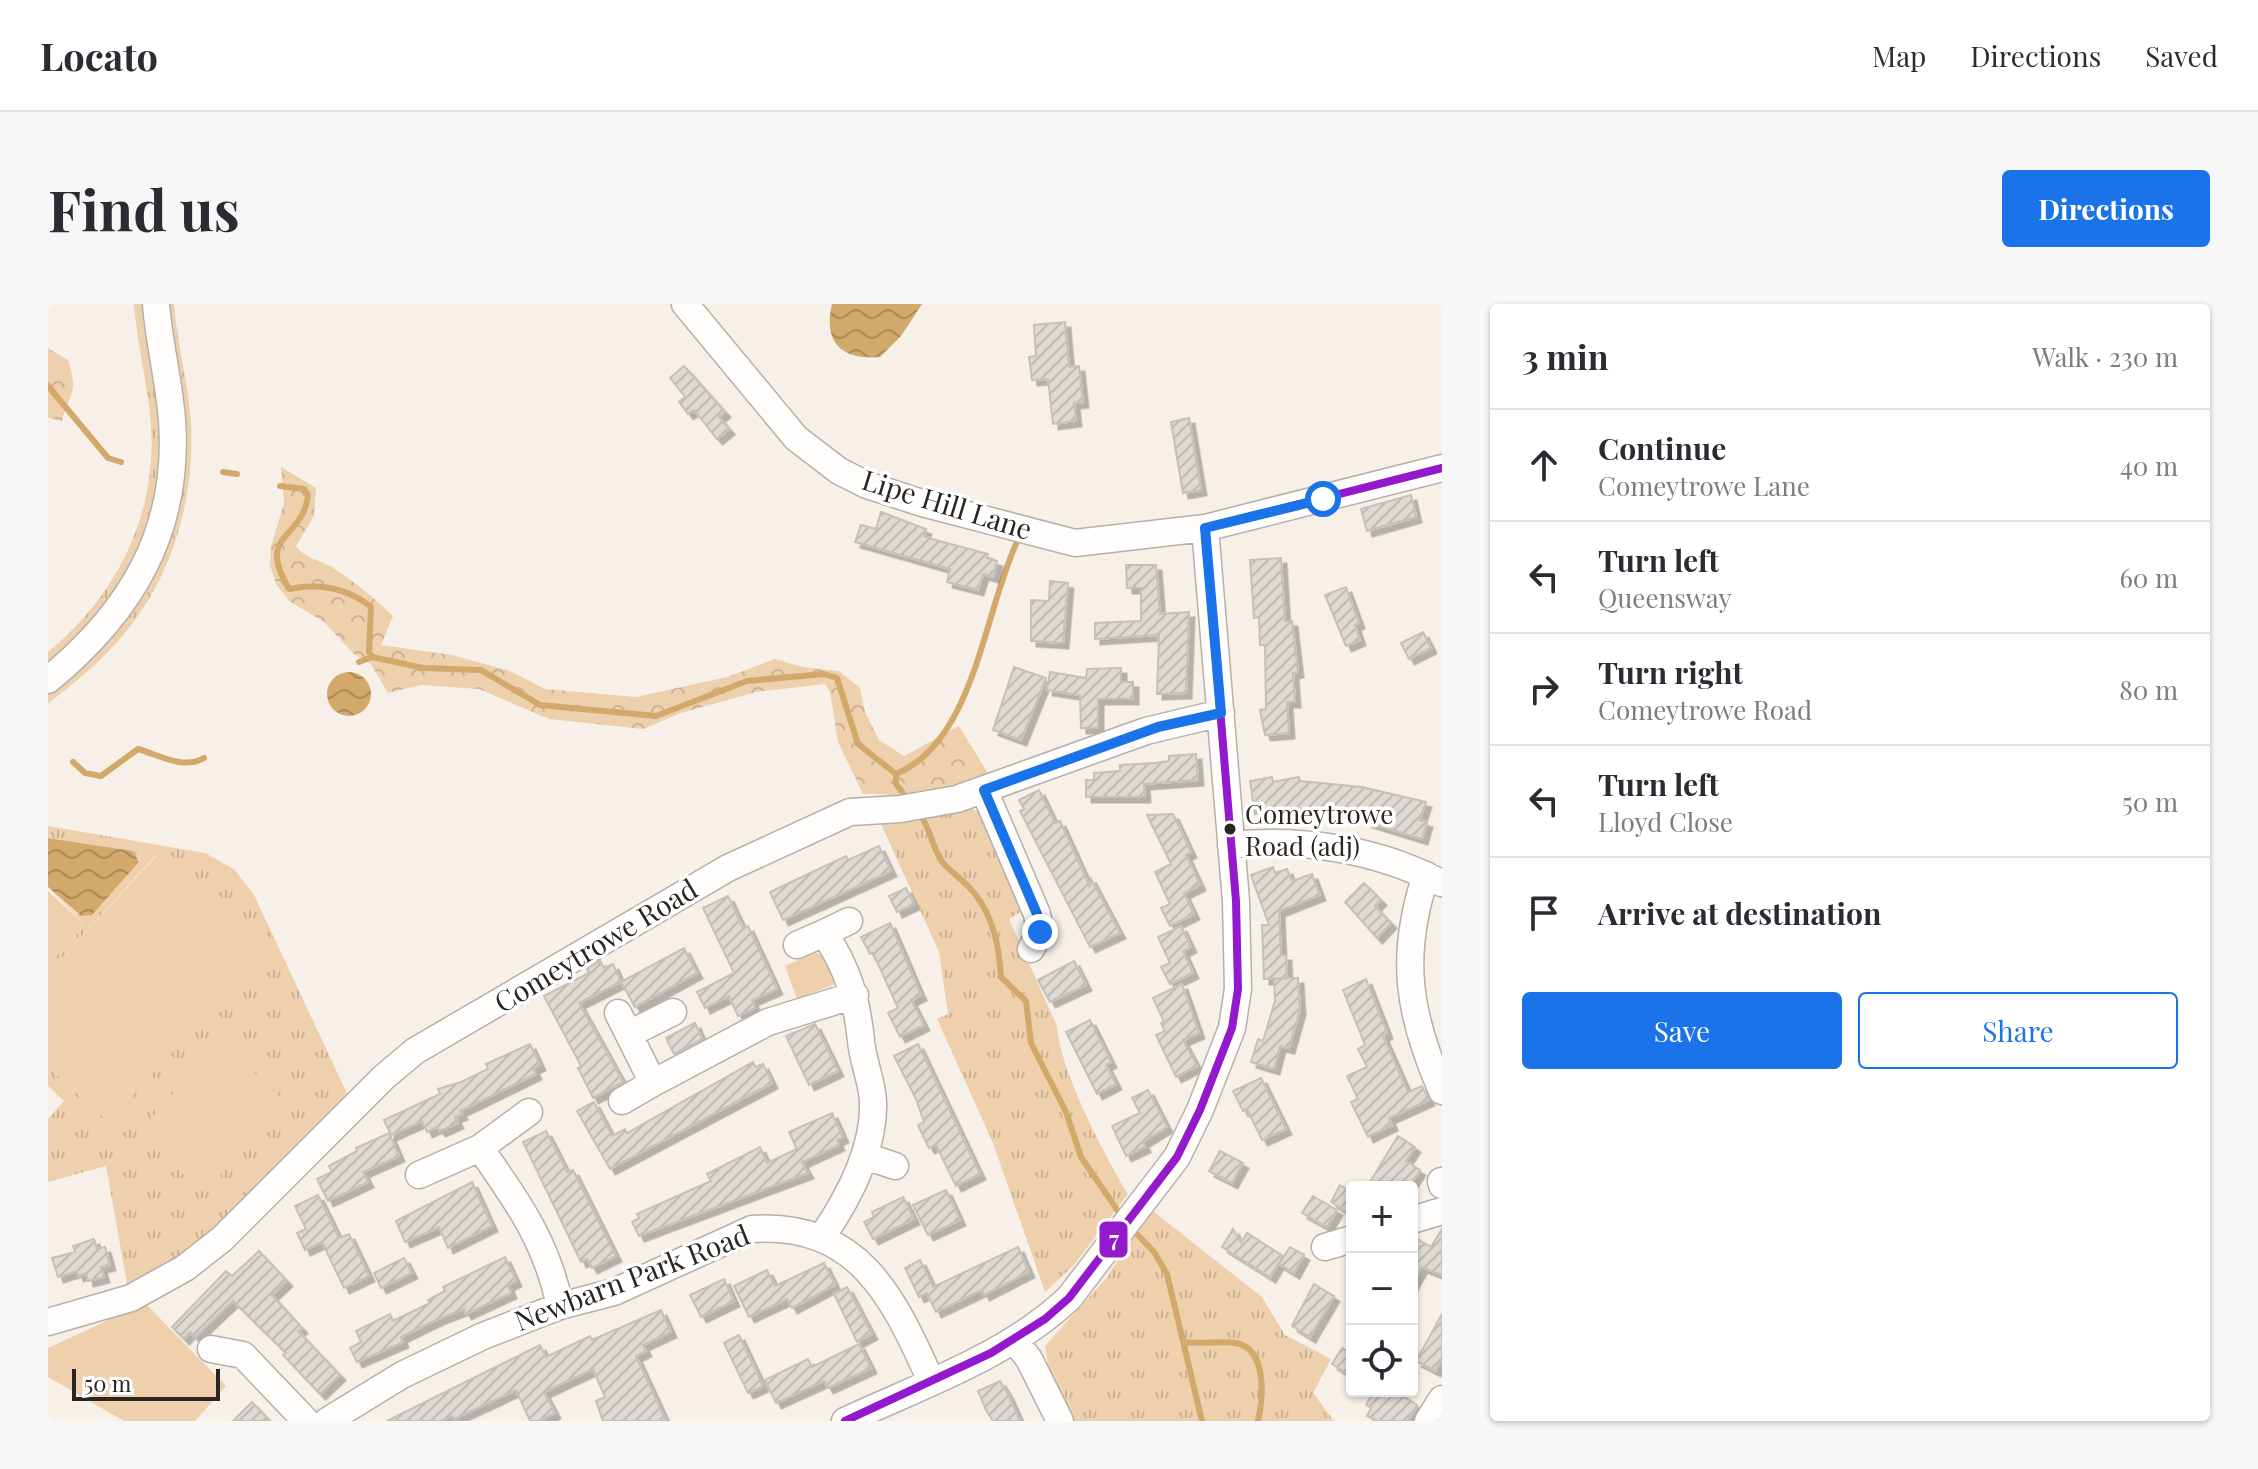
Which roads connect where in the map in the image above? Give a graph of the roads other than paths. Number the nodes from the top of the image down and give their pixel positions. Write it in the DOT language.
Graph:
graph roads {
  1 [pos="156,304"];
  2 [pos="685,304"];
  3 [pos="1442,468"];
  4 [pos="1205,528"];
  5 [pos="48,680"];
  6 [pos="1221,713"];
  7 [pos="984,790"];
  8 [pos="1231,845"];
  9 [pos="1434,879"];
  10 [pos="849,921"];
  11 [pos="824,933"];
  12 [pos="797,945"];
  13 [pos="1031,949"];
  14 [pos="855,995"];
  15 [pos="673,1012"];
  16 [pos="1431,1033"];
  17 [pos="653,1083"];
  18 [pos="1442,1091"];
  19 [pos="622,1101"];
  20 [pos="529,1112"];
  21 [pos="480,1148"];
  22 [pos="865,1156"];
  23 [pos="895,1166"];
  24 [pos="419,1175"];
  25 [pos="1442,1211"];
  26 [pos="1418,1218"];
  27 [pos="822,1237"];
  28 [pos="1346,1241"];
  29 [pos="1325,1247"];
  30 [pos="560,1306"];
  31 [pos="48,1322"];
  32 [pos="1014,1340"];
  33 [pos="211,1349"];
  34 [pos="931,1381"];
  35 [pos="1442,1399"];
  36 [pos="306,1421"];
  37 [pos="327,1421"];
  38 [pos="845,1421"];
  39 [pos="1060,1421"];
  40 [pos="1428,1421"];
  1 -- 5 [label="street"];
  2 -- 4 [label="street, Lipe Hill Lane"];
  3 -- 4 [label="street, Lipe Hill Lane"];
  4 -- 6 [label="street"];
  6 -- 7 [label="street, Comeytrowe Road"];
  6 -- 8 [label="street"];
  7 -- 13 [label="street"];
  7 -- 31 [label="street, Comeytrowe Road"];
  8 -- 9 [label="street"];
  8 -- 32 [label="street"];
  9 -- 16 [label="street"];
  10 -- 11 [label="street"];
  11 -- 12 [label="street"];
  11 -- 14 [label="street"];
  14 -- 17 [label="street"];
  14 -- 22 [label="street"];
  15 -- 17 [label="street"];
  16 -- 18 [label="street"];
  17 -- 19 [label="street"];
  20 -- 21 [label="street"];
  21 -- 24 [label="street"];
  21 -- 30 [label="street"];
  22 -- 23 [label="street"];
  22 -- 27 [label="street"];
  25 -- 26 [label="street"];
  27 -- 30 [label="street, Newbarn Park Road"];
  27 -- 34 [label="street, Newbarn Park Road"];
  28 -- 29 [label="street"];
  30 -- 37 [label="street, Newbarn Park Road"];
  32 -- 34 [label="street"];
  32 -- 39 [label="street"];
  33 -- 36 [label="street"];
  34 -- 38 [label="street"];
  35 -- 40 [label="street"];
}
